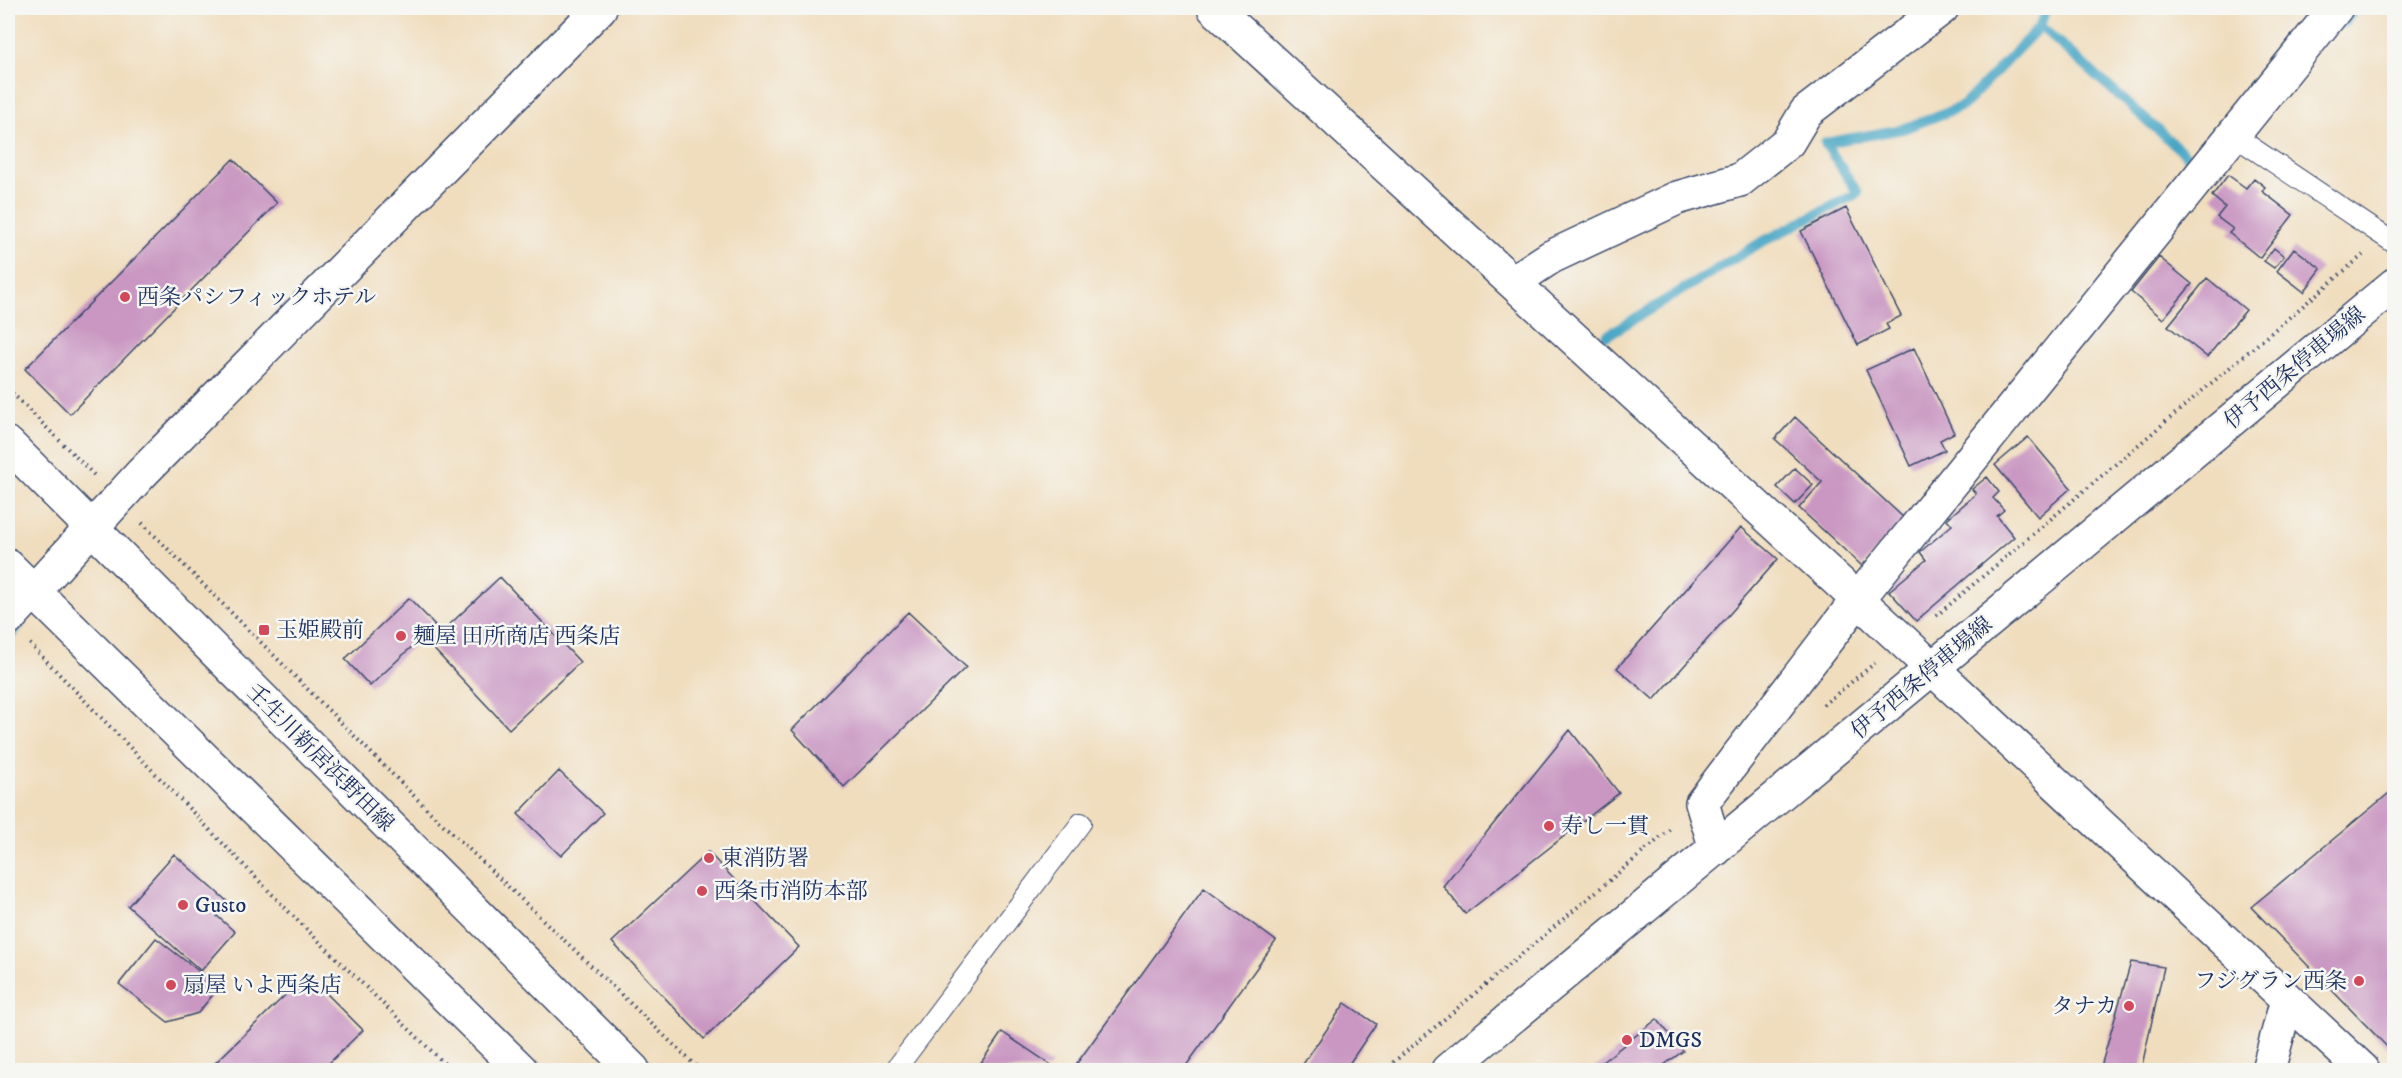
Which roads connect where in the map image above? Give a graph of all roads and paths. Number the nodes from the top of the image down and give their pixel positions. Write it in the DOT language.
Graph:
graph roads {
  1 [pos="600,8"];
  2 [pos="1214,8"];
  3 [pos="1942,8"];
  4 [pos="2336,8"];
  5 [pos="2233,135"];
  6 [pos="2394,243"];
  7 [pos="1513,282"];
  8 [pos="2394,285"];
  9 [pos="8,389"];
  10 [pos="8,444"];
  11 [pos="118,499"];
  12 [pos="91,529"];
  13 [pos="8,566"];
  14 [pos="34,591"];
  15 [pos="1858,599"];
  16 [pos="16,628"];
  17 [pos="1933,669"];
  18 [pos="1081,823"];
  19 [pos="1716,849"];
  20 [pos="2287,1000"];
  21 [pos="451,1071"];
  22 [pos="521,1071"];
  23 [pos="633,1071"];
  24 [pos="700,1071"];
  25 [pos="895,1071"];
  26 [pos="1448,1071"];
  27 [pos="2268,1071"];
  28 [pos="2363,1071"];
  1 -- 11 [label="street"];
  2 -- 7 [label="street"];
  3 -- 7 [label="street"];
  4 -- 5 [label="street"];
  5 -- 6 [label="lane"];
  5 -- 15 [label="street"];
  7 -- 15 [label="street"];
  8 -- 17 [label="street, 伊予西条停車場線"];
  9 -- 11 [label="path"];
  10 -- 12 [label="street, 壬生川新居浜野田線"];
  11 -- 12 [label="street"];
  11 -- 24 [label="path"];
  12 -- 14 [label="street"];
  12 -- 23 [label="street, 壬生川新居浜野田線"];
  13 -- 14 [label="street"];
  14 -- 16 [label="street"];
  14 -- 22 [label="street"];
  15 -- 17 [label="street"];
  15 -- 19 [label="street"];
  16 -- 21 [label="path"];
  17 -- 19 [label="street, 伊予西条停車場線"];
  17 -- 20 [label="street"];
  18 -- 25 [label="lane"];
  19 -- 26 [label="street, 伊予西条停車場線"];
  20 -- 27 [label="street"];
  20 -- 28 [label="street"];
}
